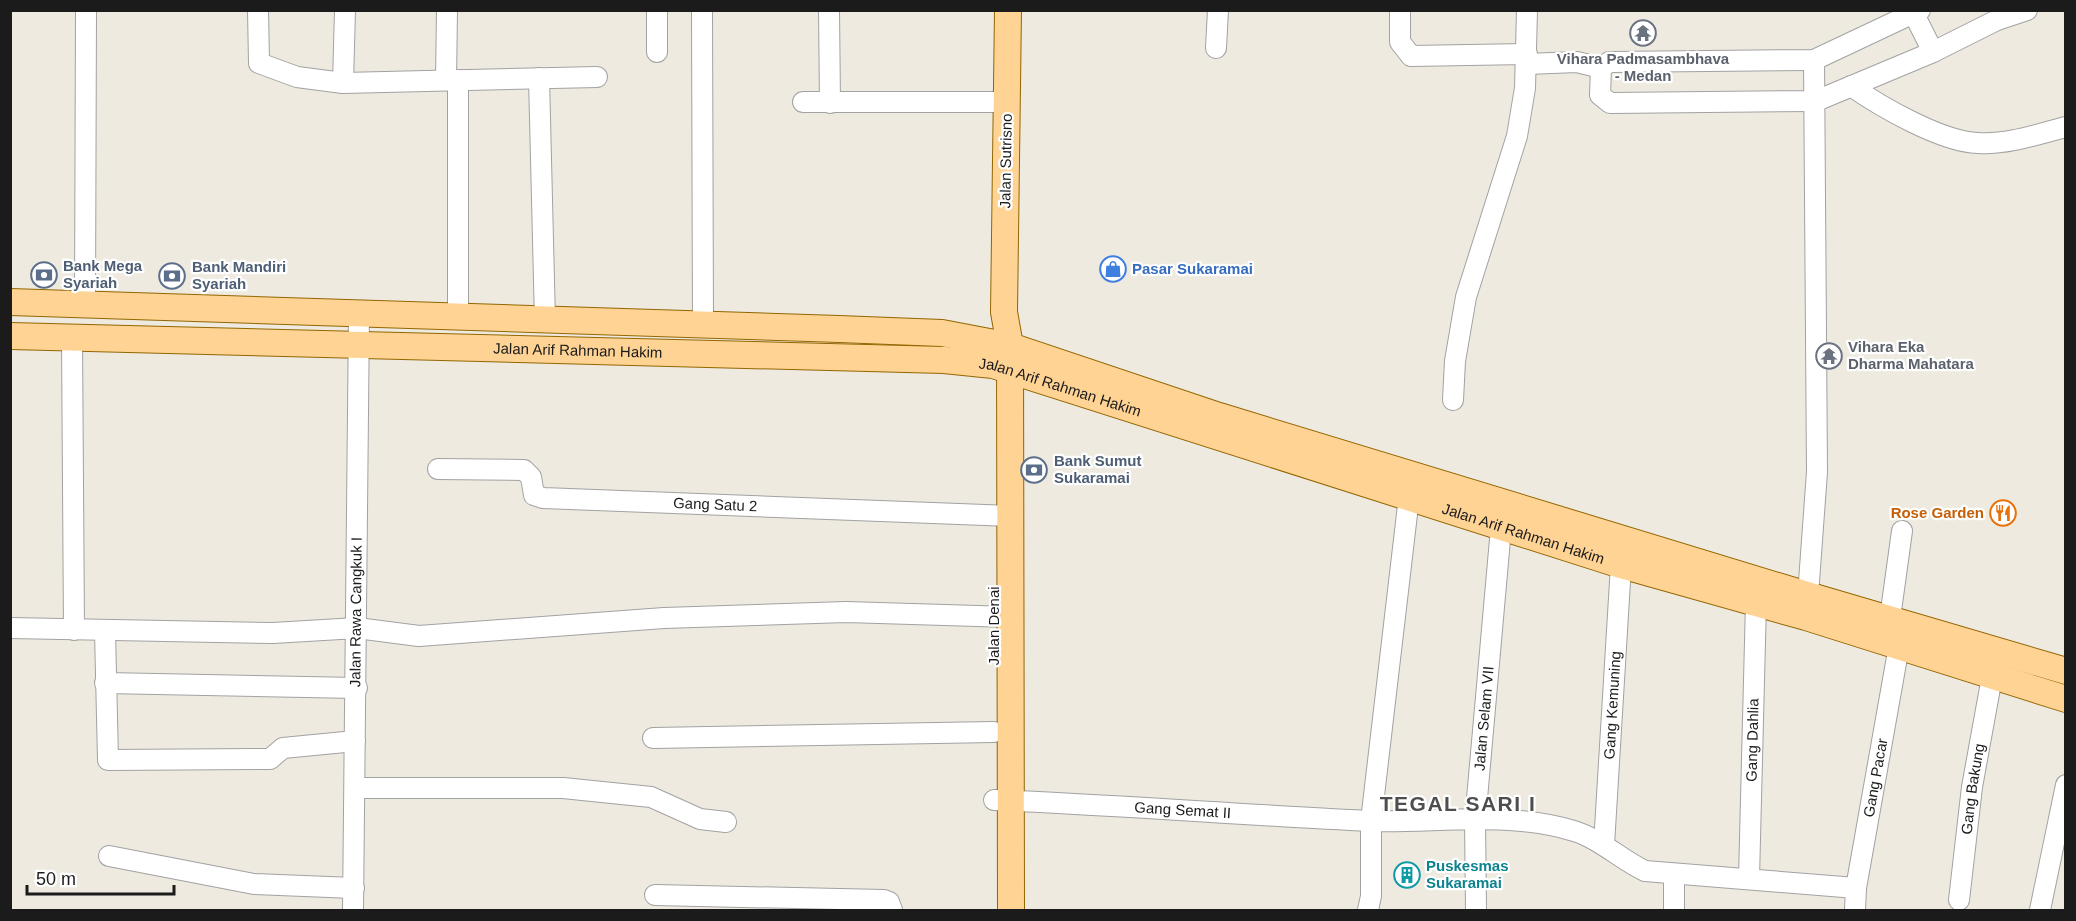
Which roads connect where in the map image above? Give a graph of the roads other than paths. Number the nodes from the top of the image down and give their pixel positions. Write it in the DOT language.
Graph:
graph roads {
  1 [pos="86,10"];
  2 [pos="258,10"];
  3 [pos="345,10"];
  4 [pos="447,10"];
  5 [pos="657,10"];
  6 [pos="702,10"];
  7 [pos="829,10"];
  8 [pos="1008,10"];
  9 [pos="1218,10"];
  10 [pos="1400,10"];
  11 [pos="1527,10"];
  12 [pos="2027,10"];
  13 [pos="1915,11"];
  14 [pos="1216,48"];
  15 [pos="657,52"];
  16 [pos="1933,52"];
  17 [pos="1527,59"];
  18 [pos="1814,60"];
  19 [pos="1601,68"];
  20 [pos="597,77"];
  21 [pos="539,78"];
  22 [pos="452,80"];
  23 [pos="343,83"];
  24 [pos="1851,86"];
  25 [pos="1816,101"];
  26 [pos="803,102"];
  27 [pos="1006,102"];
  28 [pos="830,103"];
  29 [pos="2066,127"];
  30 [pos="10,302"];
  31 [pos="85,304"];
  32 [pos="359,312"];
  33 [pos="458,317"];
  34 [pos="545,321"];
  35 [pos="702,325"];
  36 [pos="10,336"];
  37 [pos="72,338"];
  38 [pos="361,344"];
  39 [pos="1001,356"];
  40 [pos="1453,400"];
  41 [pos="438,469"];
  42 [pos="1409,497"];
  43 [pos="1002,515"];
  44 [pos="1501,528"];
  45 [pos="1902,531"];
  46 [pos="1621,565"];
  47 [pos="1756,602"];
  48 [pos="1807,606"];
  49 [pos="1002,617"];
  50 [pos="1890,618"];
  51 [pos="10,628"];
  52 [pos="357,628"];
  53 [pos="74,630"];
  54 [pos="105,631"];
  55 [pos="1899,646"];
  56 [pos="2066,671"];
  57 [pos="1992,677"];
  58 [pos="105,683"];
  59 [pos="357,688"];
  60 [pos="2066,699"];
  61 [pos="994,732"];
  62 [pos="653,738"];
  63 [pos="355,741"];
  64 [pos="2066,785"];
  65 [pos="355,788"];
  66 [pos="1002,800"];
  67 [pos="1371,821"];
  68 [pos="1475,821"];
  69 [pos="726,822"];
  70 [pos="1604,845"];
  71 [pos="109,856"];
  72 [pos="1674,874"];
  73 [pos="1749,878"];
  74 [pos="354,888"];
  75 [pos="1856,888"];
  76 [pos="655,895"];
  77 [pos="1959,900"];
  78 [pos="353,910"];
  79 [pos="892,910"];
  80 [pos="993,910"];
  81 [pos="1011,910"];
  82 [pos="1368,910"];
  83 [pos="1476,910"];
  84 [pos="1674,910"];
  85 [pos="1855,910"];
  86 [pos="2040,910"];
  1 -- 31 [label="street"];
  2 -- 23 [label="street"];
  3 -- 23 [label="street"];
  4 -- 22 [label="street"];
  5 -- 15 [label="street"];
  6 -- 35 [label="street"];
  7 -- 28 [label="street"];
  8 -- 27 [label="main road, Jalan Sutrisno"];
  9 -- 14 [label="street"];
  10 -- 17 [label="street"];
  11 -- 17 [label="street"];
  12 -- 16 [label="street"];
  13 -- 16 [label="street"];
  13 -- 18 [label="street"];
  16 -- 24 [label="street"];
  17 -- 19 [label="street"];
  17 -- 40 [label="street"];
  18 -- 19 [label="street"];
  18 -- 25 [label="street"];
  19 -- 25 [label="street"];
  20 -- 21 [label="street"];
  21 -- 22 [label="street"];
  21 -- 34 [label="street"];
  22 -- 23 [label="street"];
  22 -- 33 [label="street"];
  24 -- 25 [label="street"];
  24 -- 29 [label="street"];
  25 -- 48 [label="street"];
  26 -- 28 [label="street"];
  27 -- 28 [label="street"];
  27 -- 39 [label="main road, Jalan Sutrisno"];
  30 -- 31 [label="main road, Jalan Arif Rahman Hakim"];
  31 -- 32 [label="main road, Jalan Arif Rahman Hakim"];
  32 -- 33 [label="main road, Jalan Arif Rahman Hakim"];
  32 -- 38 [label="street, Jalan Rawa Cangkuk I"];
  33 -- 34 [label="main road, Jalan Arif Rahman Hakim"];
  34 -- 35 [label="main road, Jalan Arif Rahman Hakim"];
  35 -- 39 [label="main road, Jalan Arif Rahman Hakim"];
  36 -- 37 [label="main road, Jalan Arif Rahman Hakim"];
  37 -- 38 [label="main road, Jalan Arif Rahman Hakim"];
  37 -- 53 [label="street"];
  38 -- 39 [label="main road, Jalan Arif Rahman Hakim"];
  38 -- 52 [label="street, Jalan Rawa Cangkuk I"];
  39 -- 42 [label="main road, Jalan Arif Rahman Hakim"];
  39 -- 43 [label="main road, Jalan Denai"];
  39 -- 48 [label="main road, Jalan Arif Rahman Hakim"];
  41 -- 43 [label="street, Gang Satu 2"];
  42 -- 44 [label="main road, Jalan Arif Rahman Hakim"];
  42 -- 67 [label="street"];
  43 -- 49 [label="main road, Jalan Denai"];
  44 -- 46 [label="main road, Jalan Arif Rahman Hakim"];
  44 -- 68 [label="street, Jalan Selam VII"];
  45 -- 50 [label="street"];
  46 -- 47 [label="main road, Jalan Arif Rahman Hakim"];
  46 -- 70 [label="street, Gang Kemuning"];
  47 -- 48 [label="main road, Jalan Arif Rahman Hakim"];
  47 -- 73 [label="street, Gang Dahlia"];
  48 -- 50 [label="main road, Jalan Arif Rahman Hakim"];
  48 -- 55 [label="main road, Jalan Arif Rahman Hakim"];
  49 -- 52 [label="street"];
  49 -- 61 [label="main road, Jalan Denai"];
  49 -- 66 [label="main road, Jalan Denai"];
  50 -- 56 [label="main road, Jalan Arif Rahman Hakim"];
  51 -- 53 [label="street"];
  52 -- 54 [label="street"];
  52 -- 59 [label="street, Jalan Rawa Cangkuk I"];
  53 -- 54 [label="street"];
  54 -- 58 [label="street"];
  55 -- 57 [label="main road, Jalan Arif Rahman Hakim"];
  55 -- 75 [label="street, Gang Pacar"];
  57 -- 60 [label="main road, Jalan Arif Rahman Hakim"];
  57 -- 77 [label="street, Gang Bakung"];
  58 -- 59 [label="street"];
  58 -- 63 [label="street"];
  59 -- 63 [label="street, Jalan Rawa Cangkuk I"];
  61 -- 62 [label="street"];
  61 -- 66 [label="main road, Jalan Denai"];
  63 -- 65 [label="street, Jalan Rawa Cangkuk I"];
  64 -- 86 [label="street"];
  65 -- 69 [label="street"];
  65 -- 74 [label="street, Jalan Rawa Cangkuk I"];
  66 -- 67 [label="street, Gang Semat II"];
  66 -- 80 [label="main road, Jalan Denai"];
  66 -- 81 [label="main road, Jalan Denai"];
  67 -- 68 [label="street, Gang Semat II"];
  67 -- 82 [label="street"];
  68 -- 70 [label="street, Gang Semat II"];
  68 -- 83 [label="street, Jalan Selam VII"];
  70 -- 72 [label="street, Gang Semat II"];
  71 -- 74 [label="street"];
  72 -- 73 [label="street, Gang Semat II"];
  72 -- 84 [label="street"];
  73 -- 75 [label="street, Gang Semat II"];
  74 -- 78 [label="street, Jalan Rawa Cangkuk I"];
  75 -- 85 [label="street, Gang Pacar"];
  76 -- 79 [label="street"];
}
